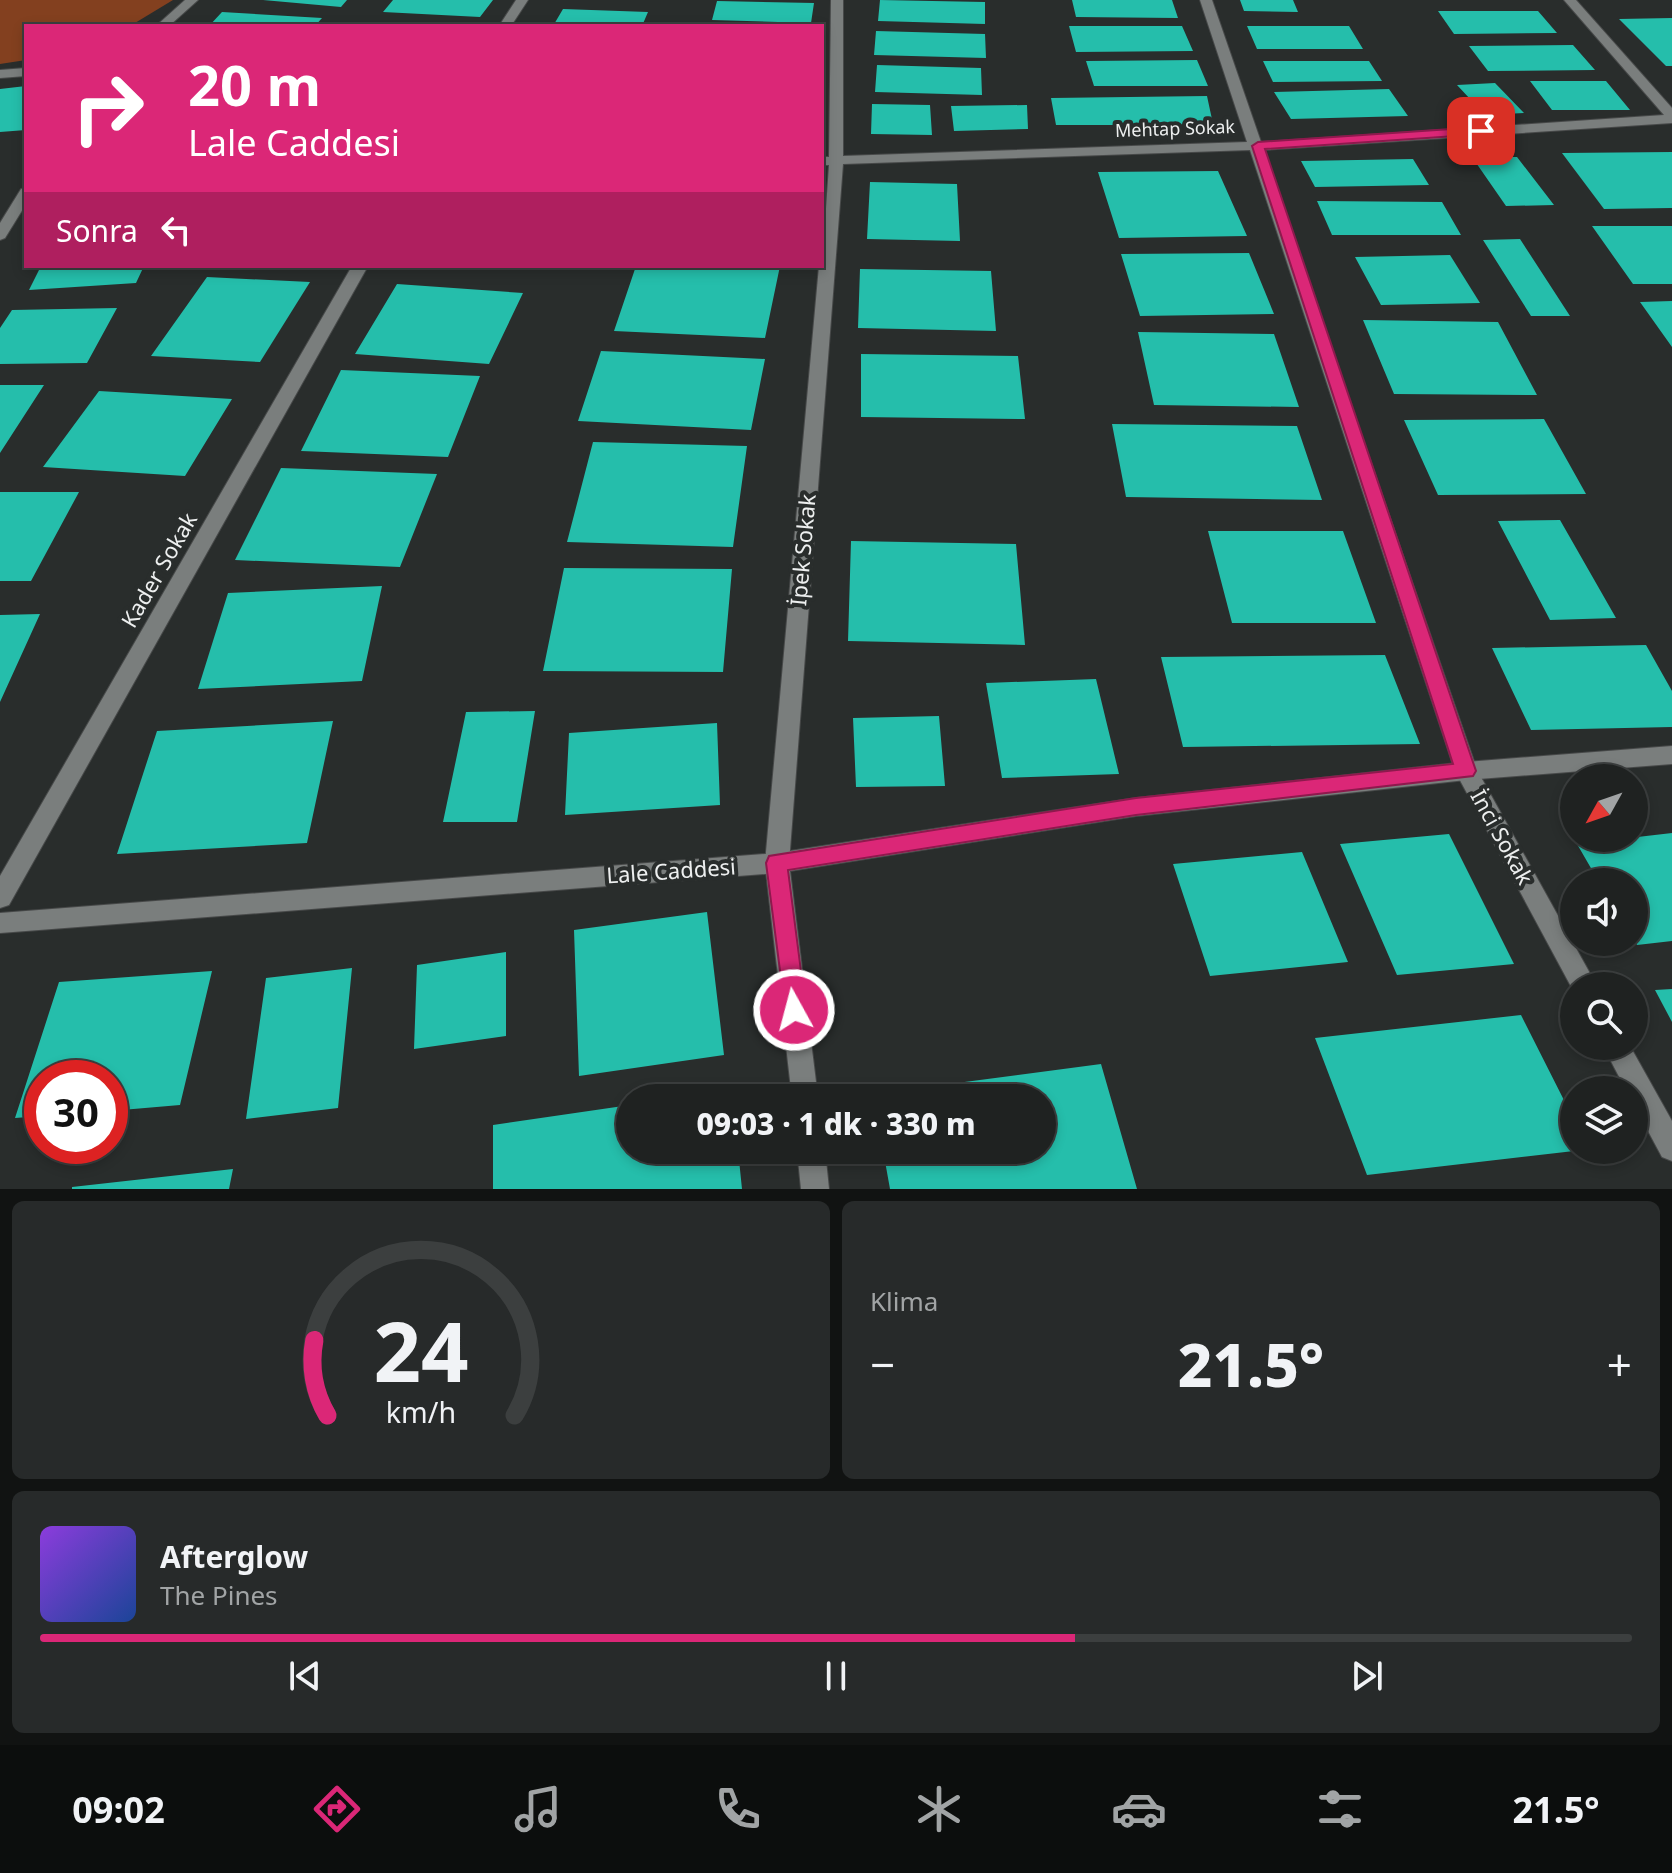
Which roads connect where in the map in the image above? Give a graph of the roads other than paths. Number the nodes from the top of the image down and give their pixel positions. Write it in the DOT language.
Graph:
graph roads {
  1 [pos="192,0"];
  2 [pos="522,0"];
  3 [pos="837,0"];
  4 [pos="1206,0"];
  5 [pos="1570,0"];
  6 [pos="164,24"];
  7 [pos="506,24"];
  8 [pos="24,72"];
  9 [pos="0,74"];
  10 [pos="1672,118"];
  11 [pos="1258,146"];
  12 [pos="829,161"];
  13 [pos="23,201"];
  14 [pos="824,228"];
  15 [pos="0,235"];
  16 [pos="359,268"];
  17 [pos="821,268"];
  18 [pos="1672,755"];
  19 [pos="1466,771"];
  20 [pos="777,863"];
  21 [pos="0,898"];
  22 [pos="0,923"];
  23 [pos="1576,972"];
  24 [pos="1624,1060"];
  25 [pos="803,1084"];
  26 [pos="1672,1148"];
  27 [pos="812,1164"];
  28 [pos="815,1189"];
  1 -- 6 [label="street"];
  2 -- 7 [label="street"];
  3 -- 12 [label="street, İpek Sokak"];
  4 -- 11 [label="street, İnci Sokak"];
  5 -- 10 [label="street"];
  8 -- 9 [label="street"];
  10 -- 11 [label="street, Mehtap Sokak"];
  11 -- 12 [label="street, Mehtap Sokak"];
  11 -- 19 [label="street, İnci Sokak"];
  12 -- 14 [label="street, İpek Sokak"];
  13 -- 15 [label="street"];
  16 -- 21 [label="street, Kader Sokak"];
  17 -- 20 [label="street, İpek Sokak"];
  18 -- 19 [label="street, Lale Caddesi"];
  19 -- 20 [label="street, Lale Caddesi"];
  19 -- 23 [label="street, İnci Sokak"];
  20 -- 22 [label="street, Lale Caddesi"];
  20 -- 25 [label="street, İpek Sokak"];
  24 -- 26 [label="street"];
  27 -- 28 [label="street"];
}
